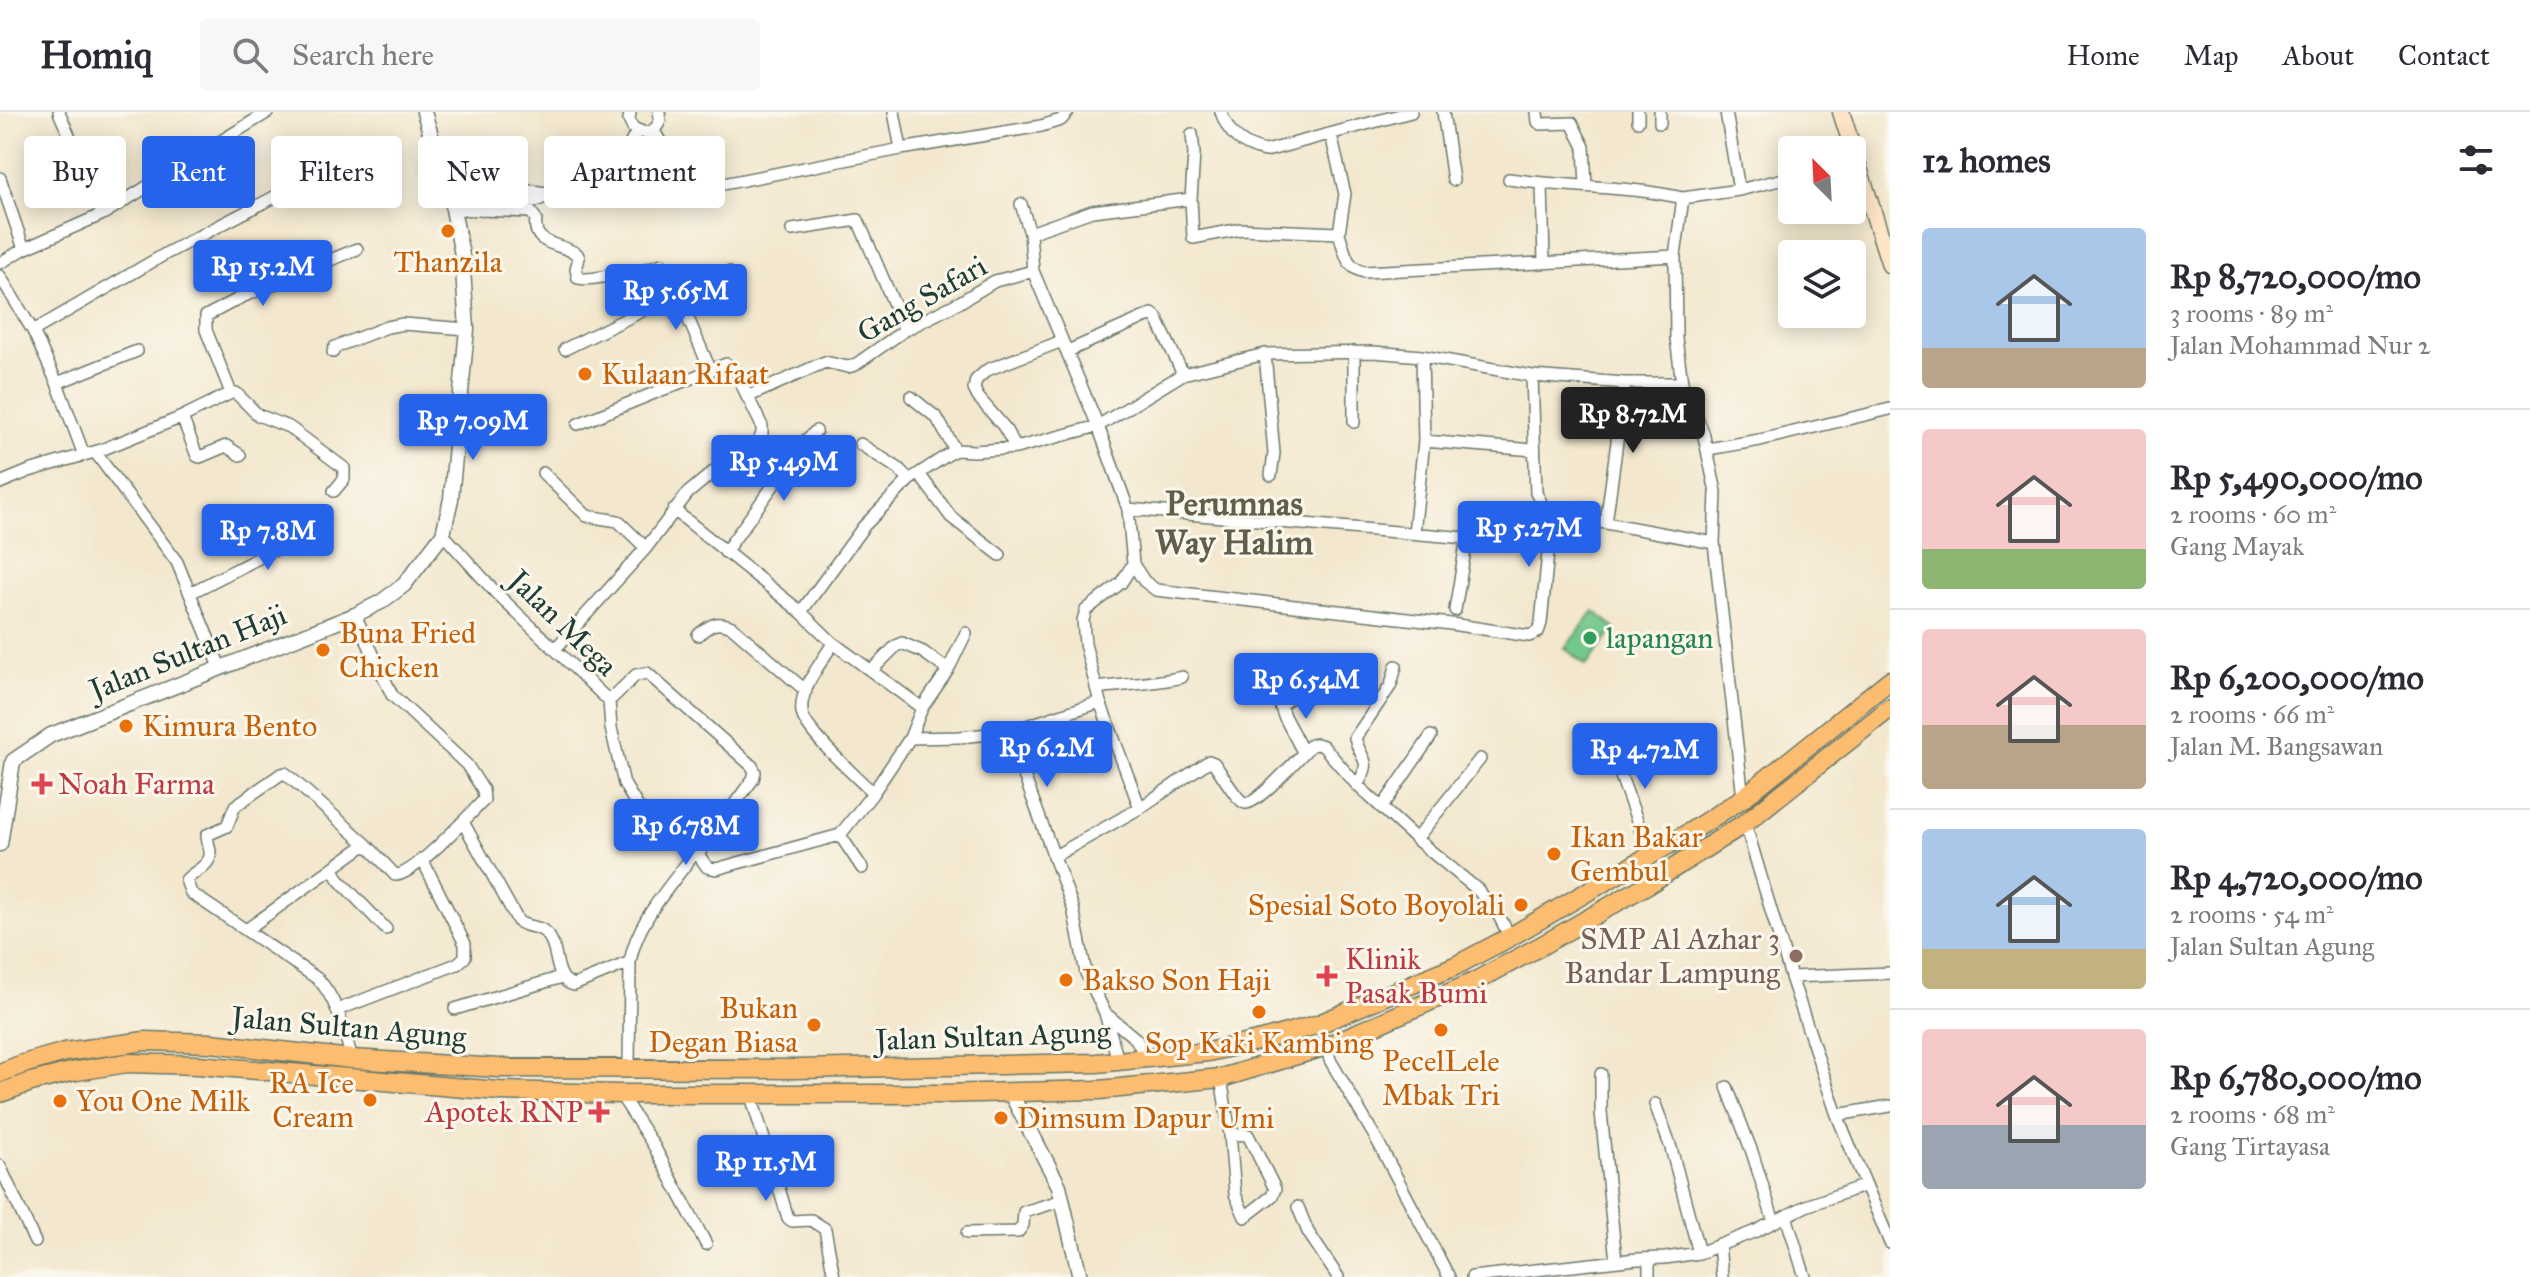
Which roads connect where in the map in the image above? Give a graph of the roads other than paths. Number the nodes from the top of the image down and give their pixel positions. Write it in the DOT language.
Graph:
graph roads {
  1 [pos="59,112"];
  2 [pos="268,112"];
  3 [pos="424,112"];
  4 [pos="630,112"];
  5 [pos="659,112"];
  6 [pos="894,112"];
  7 [pos="1068,112"];
  8 [pos="1221,112"];
  9 [pos="1411,112"];
  10 [pos="1443,112"];
  11 [pos="1537,112"];
  12 [pos="1726,112"];
  13 [pos="1841,112"];
  14 [pos="637,131"];
  15 [pos="654,131"];
  16 [pos="1192,134"];
  17 [pos="1331,135"];
  18 [pos="431,136"];
  19 [pos="1848,136"];
  20 [pos="901,149"];
  21 [pos="0,178"];
  22 [pos="1509,179"];
  23 [pos="1453,180"];
  24 [pos="1778,180"];
  25 [pos="1542,184"];
  26 [pos="1586,186"];
  27 [pos="1739,190"];
  28 [pos="1866,194"];
  29 [pos="1683,198"];
  30 [pos="271,199"];
  31 [pos="1191,199"];
  32 [pos="528,201"];
  33 [pos="1021,204"];
  34 [pos="452,208"];
  35 [pos="499,208"];
  36 [pos="103,214"];
  37 [pos="792,230"];
  38 [pos="1030,233"];
  39 [pos="1339,233"];
  40 [pos="24,249"];
  41 [pos="357,249"];
  42 [pos="1675,256"];
  43 [pos="1544,261"];
  44 [pos="0,263"];
  45 [pos="662,264"];
  46 [pos="1890,265"];
  47 [pos="1033,271"];
  48 [pos="728,272"];
  49 [pos="626,275"];
  50 [pos="0,276"];
  51 [pos="3,290"];
  52 [pos="674,294"];
  53 [pos="634,315"];
  54 [pos="467,329"];
  55 [pos="905,330"];
  56 [pos="33,331"];
  57 [pos="1065,346"];
  58 [pos="565,349"];
  59 [pos="137,351"];
  60 [pos="333,352"];
  61 [pos="1354,352"];
  62 [pos="1265,354"];
  63 [pos="1422,356"];
  64 [pos="710,369"];
  65 [pos="1183,374"];
  66 [pos="1532,376"];
  67 [pos="57,383"];
  68 [pos="1625,383"];
  69 [pos="1682,383"];
  70 [pos="231,393"];
  71 [pos="747,397"];
  72 [pos="911,397"];
  73 [pos="1890,409"];
  74 [pos="182,417"];
  75 [pos="1354,422"];
  76 [pos="578,424"];
  77 [pos="1098,426"];
  78 [pos="816,431"];
  79 [pos="1424,441"];
  80 [pos="860,444"];
  81 [pos="1016,448"];
  82 [pos="1708,449"];
  83 [pos="955,450"];
  84 [pos="1534,450"];
  85 [pos="90,454"];
  86 [pos="240,455"];
  87 [pos="543,473"];
  88 [pos="1271,475"];
  89 [pos="914,477"];
  90 [pos="0,483"];
  91 [pos="334,491"];
  92 [pos="1128,509"];
  93 [pos="674,510"];
  94 [pos="1552,513"];
  95 [pos="317,518"];
  96 [pos="1606,523"];
  97 [pos="1414,533"];
  98 [pos="443,534"];
  99 [pos="1467,538"];
  100 [pos="1550,542"];
  101 [pos="1714,543"];
  102 [pos="646,548"];
  103 [pos="725,552"];
  104 [pos="1000,555"];
  105 [pos="1133,564"];
  106 [pos="190,593"];
  107 [pos="1455,610"];
  108 [pos="801,612"];
  109 [pos="355,615"];
  110 [pos="966,633"];
  111 [pos="698,635"];
  112 [pos="833,643"];
  113 [pos="556,648"];
  114 [pos="1396,666"];
  115 [pos="220,667"];
  116 [pos="948,670"];
  117 [pos="871,671"];
  118 [pos="1182,677"];
  119 [pos="1890,680"];
  120 [pos="1096,688"];
  121 [pos="1303,688"];
  122 [pos="806,691"];
  123 [pos="609,701"];
  124 [pos="1100,702"];
  125 [pos="922,708"];
  126 [pos="1890,708"];
  127 [pos="1008,732"];
  128 [pos="1431,736"];
  129 [pos="910,738"];
  130 [pos="1607,738"];
  131 [pos="1303,752"];
  132 [pos="7,758"];
  133 [pos="1480,759"];
  134 [pos="1794,759"];
  135 [pos="1807,774"];
  136 [pos="1357,785"];
  137 [pos="873,793"];
  138 [pos="1743,798"];
  139 [pos="1383,806"];
  140 [pos="1140,808"];
  141 [pos="463,822"];
  142 [pos="1745,823"];
  143 [pos="840,835"];
  144 [pos="1416,839"];
  145 [pos="0,844"];
  146 [pos="366,844"];
  147 [pos="696,853"];
  148 [pos="1650,856"];
  149 [pos="1053,857"];
  150 [pos="422,859"];
  151 [pos="862,868"];
  152 [pos="333,869"];
  153 [pos="386,929"];
  154 [pos="246,930"];
  155 [pos="1510,937"];
  156 [pos="630,962"];
  157 [pos="1890,973"];
  158 [pos="562,977"];
  159 [pos="1791,977"];
  160 [pos="455,1009"];
  161 [pos="337,1010"];
  162 [pos="1105,1013"];
  163 [pos="1327,1046"];
  164 [pos="352,1059"];
  165 [pos="1147,1059"];
  166 [pos="1118,1061"];
  167 [pos="1097,1063"];
  168 [pos="499,1068"];
  169 [pos="629,1068"];
  170 [pos="795,1069"];
  171 [pos="0,1073"];
  172 [pos="1601,1074"];
  173 [pos="1221,1078"];
  174 [pos="1727,1087"];
  175 [pos="1099,1090"];
  176 [pos="499,1091"];
  177 [pos="1010,1092"];
  178 [pos="0,1093"];
  179 [pos="620,1094"];
  180 [pos="796,1095"];
  181 [pos="751,1096"];
  182 [pos="1655,1104"];
  183 [pos="1890,1106"];
  184 [pos="1837,1115"];
  185 [pos="1230,1134"];
  186 [pos="0,1166"];
  187 [pos="1866,1185"];
  188 [pos="1063,1200"];
  189 [pos="1298,1207"];
  190 [pos="1786,1216"];
  191 [pos="1774,1222"];
  192 [pos="967,1233"];
  193 [pos="35,1242"];
  194 [pos="1890,1243"];
  195 [pos="706,1244"];
  196 [pos="1719,1244"];
  197 [pos="1699,1253"];
  198 [pos="1649,1259"];
  199 [pos="1616,1261"];
  200 [pos="1558,1273"];
  201 [pos="834,1277"];
  202 [pos="1080,1277"];
  203 [pos="1338,1277"];
  204 [pos="1449,1277"];
  205 [pos="1472,1277"];
  206 [pos="1649,1277"];
  207 [pos="1722,1277"];
  208 [pos="1805,1277"];
  1 -- 36 [label="street"];
  2 -- 36 [label="street"];
  3 -- 18 [label="street, Jalan Sultan Haji"];
  4 -- 14 [label="street"];
  5 -- 15 [label="street"];
  6 -- 20 [label="street"];
  7 -- 20 [label="street"];
  8 -- 17 [label="street"];
  9 -- 17 [label="street"];
  10 -- 23 [label="street"];
  11 -- 26 [label="street"];
  12 -- 27 [label="street"];
  13 -- 19 [label="main road"];
  14 -- 15 [label="street"];
  14 -- 32 [label="street"];
  15 -- 20 [label="street"];
  16 -- 31 [label="street"];
  17 -- 39 [label="street"];
  21 -- 40 [label="street"];
  22 -- 25 [label="street"];
  24 -- 27 [label="street"];
  25 -- 26 [label="street"];
  25 -- 43 [label="street"];
  26 -- 29 [label="street"];
  27 -- 29 [label="street"];
  28 -- 46 [label="main road"];
  29 -- 42 [label="street"];
  30 -- 56 [label="street"];
  31 -- 38 [label="street"];
  31 -- 39 [label="street"];
  33 -- 38 [label="street"];
  34 -- 54 [label="street, Jalan Sultan Haji"];
  35 -- 49 [label="street"];
  36 -- 40 [label="street"];
  37 -- 55 [label="street"];
  38 -- 47 [label="street"];
  39 -- 43 [label="street"];
  40 -- 44 [label="street"];
  41 -- 70 [label="street"];
  42 -- 43 [label="street"];
  42 -- 69 [label="street"];
  45 -- 49 [label="street"];
  47 -- 55 [label="street, Gang Safari"];
  47 -- 57 [label="street"];
  48 -- 52 [label="street"];
  49 -- 52 [label="street"];
  49 -- 53 [label="street"];
  50 -- 51 [label="street"];
  51 -- 56 [label="street"];
  52 -- 53 [label="street"];
  52 -- 64 [label="street"];
  53 -- 58 [label="street"];
  54 -- 60 [label="street"];
  54 -- 98 [label="street, Jalan Sultan Haji"];
  55 -- 71 [label="street, Gang Safari"];
  56 -- 67 [label="street"];
  57 -- 65 [label="street"];
  57 -- 77 [label="street"];
  57 -- 81 [label="street"];
  59 -- 67 [label="street"];
  61 -- 62 [label="street"];
  61 -- 63 [label="street"];
  61 -- 75 [label="street"];
  62 -- 65 [label="street"];
  62 -- 88 [label="street"];
  63 -- 66 [label="street"];
  63 -- 79 [label="street"];
  64 -- 71 [label="street"];
  64 -- 76 [label="street"];
  65 -- 77 [label="street"];
  66 -- 68 [label="street"];
  66 -- 84 [label="street"];
  67 -- 85 [label="street"];
  68 -- 69 [label="street"];
  68 -- 96 [label="street"];
  69 -- 82 [label="street"];
  70 -- 74 [label="street"];
  70 -- 91 [label="street"];
  71 -- 93 [label="street"];
  72 -- 83 [label="street"];
  73 -- 82 [label="street"];
  74 -- 85 [label="street"];
  74 -- 86 [label="street"];
  77 -- 81 [label="street"];
  77 -- 92 [label="street"];
  78 -- 103 [label="street"];
  79 -- 84 [label="street"];
  79 -- 97 [label="street"];
  80 -- 89 [label="street"];
  81 -- 83 [label="street"];
  82 -- 101 [label="street"];
  83 -- 89 [label="street"];
  84 -- 94 [label="street"];
  85 -- 90 [label="street"];
  85 -- 106 [label="street"];
  87 -- 102 [label="street"];
  89 -- 104 [label="street"];
  89 -- 108 [label="street"];
  92 -- 97 [label="street"];
  92 -- 105 [label="street"];
  93 -- 102 [label="street"];
  93 -- 103 [label="street"];
  94 -- 96 [label="street"];
  94 -- 100 [label="street"];
  95 -- 106 [label="street"];
  96 -- 101 [label="street"];
  97 -- 99 [label="street"];
  98 -- 109 [label="street, Jalan Sultan Haji"];
  98 -- 113 [label="street, Jalan Mega"];
  99 -- 100 [label="street"];
  99 -- 107 [label="street"];
  100 -- 105 [label="street"];
  101 -- 138 [label="street"];
  102 -- 113 [label="street"];
  103 -- 108 [label="street"];
  105 -- 120 [label="street"];
  106 -- 115 [label="street"];
  108 -- 112 [label="street"];
  109 -- 115 [label="street, Jalan Sultan Haji"];
  109 -- 141 [label="street"];
  110 -- 116 [label="street"];
  111 -- 122 [label="street"];
  112 -- 117 [label="street"];
  112 -- 122 [label="street"];
  113 -- 123 [label="street, Jalan Mega"];
  114 -- 136 [label="street"];
  115 -- 132 [label="street, Jalan Sultan Haji"];
  116 -- 117 [label="street"];
  116 -- 125 [label="street"];
  117 -- 125 [label="street"];
  118 -- 120 [label="street"];
  119 -- 134 [label="main road, Jalan Sultan Agung"];
  120 -- 124 [label="street"];
  121 -- 131 [label="street"];
  122 -- 137 [label="street"];
  123 -- 147 [label="street, Jalan Mega"];
  123 -- 147 [label="street"];
  124 -- 127 [label="street"];
  124 -- 140 [label="street"];
  125 -- 129 [label="street"];
  126 -- 135 [label="main road, Jalan Sultan Agung"];
  127 -- 129 [label="street"];
  127 -- 149 [label="street"];
  128 -- 139 [label="street"];
  129 -- 137 [label="street"];
  130 -- 148 [label="street"];
  131 -- 136 [label="street"];
  131 -- 140 [label="street"];
  132 -- 145 [label="street, Jalan Sultan Haji"];
  133 -- 144 [label="street"];
  134 -- 135 [label="main road"];
  134 -- 138 [label="main road, Jalan Sultan Agung"];
  135 -- 142 [label="main road, Jalan Sultan Agung"];
  136 -- 139 [label="street"];
  137 -- 143 [label="street"];
  138 -- 148 [label="main road, Jalan Sultan Agung"];
  139 -- 144 [label="street"];
  140 -- 149 [label="street"];
  141 -- 150 [label="street"];
  141 -- 158 [label="street"];
  142 -- 159 [label="street"];
  142 -- 163 [label="main road, Jalan Sultan Agung"];
  143 -- 147 [label="street, Jalan Mega"];
  143 -- 151 [label="street"];
  144 -- 155 [label="street"];
  146 -- 150 [label="street"];
  146 -- 152 [label="street"];
  146 -- 154 [label="street"];
  147 -- 156 [label="street"];
  148 -- 155 [label="main road, Jalan Sultan Agung"];
  149 -- 162 [label="street"];
  150 -- 161 [label="street"];
  152 -- 153 [label="street"];
  152 -- 154 [label="street"];
  154 -- 161 [label="street"];
  155 -- 165 [label="main road, Jalan Sultan Agung"];
  156 -- 158 [label="street"];
  156 -- 169 [label="street"];
  157 -- 159 [label="street"];
  158 -- 160 [label="street"];
  159 -- 184 [label="street"];
  161 -- 164 [label="street"];
  162 -- 165 [label="street"];
  162 -- 166 [label="street"];
  163 -- 173 [label="main road, Jalan Sultan Agung"];
  163 -- 204 [label="street"];
  164 -- 168 [label="main road, Jalan Sultan Agung"];
  164 -- 171 [label="main road, Jalan Sultan Agung"];
  165 -- 166 [label="main road, Jalan Sultan Agung"];
  166 -- 167 [label="main road, Jalan Sultan Agung"];
  167 -- 170 [label="main road, Jalan Sultan Agung"];
  167 -- 175 [label="main road"];
  168 -- 169 [label="main road, Jalan Sultan Agung"];
  168 -- 176 [label="main road"];
  169 -- 170 [label="main road, Jalan Sultan Agung"];
  170 -- 180 [label="main road"];
  172 -- 199 [label="street"];
  173 -- 175 [label="main road, Jalan Sultan Agung"];
  173 -- 185 [label="street"];
  174 -- 191 [label="street"];
  175 -- 177 [label="main road, Jalan Sultan Agung"];
  176 -- 178 [label="main road, Jalan Sultan Agung"];
  176 -- 179 [label="main road, Jalan Sultan Agung"];
  177 -- 180 [label="main road, Jalan Sultan Agung"];
  177 -- 188 [label="street"];
  179 -- 181 [label="main road, Jalan Sultan Agung"];
  179 -- 195 [label="street"];
  180 -- 181 [label="main road, Jalan Sultan Agung"];
  181 -- 201 [label="street"];
  182 -- 197 [label="street"];
  183 -- 184 [label="street"];
  184 -- 187 [label="street"];
  185 -- 185 [label="street"];
  186 -- 193 [label="street"];
  187 -- 190 [label="street"];
  187 -- 194 [label="street"];
  188 -- 192 [label="street"];
  188 -- 202 [label="street"];
  189 -- 203 [label="street"];
  190 -- 191 [label="street"];
  190 -- 208 [label="street"];
  191 -- 196 [label="street"];
  196 -- 197 [label="street"];
  196 -- 207 [label="street"];
  197 -- 198 [label="street"];
  198 -- 199 [label="street"];
  198 -- 206 [label="street"];
  199 -- 200 [label="street"];
  200 -- 205 [label="street"];
}
